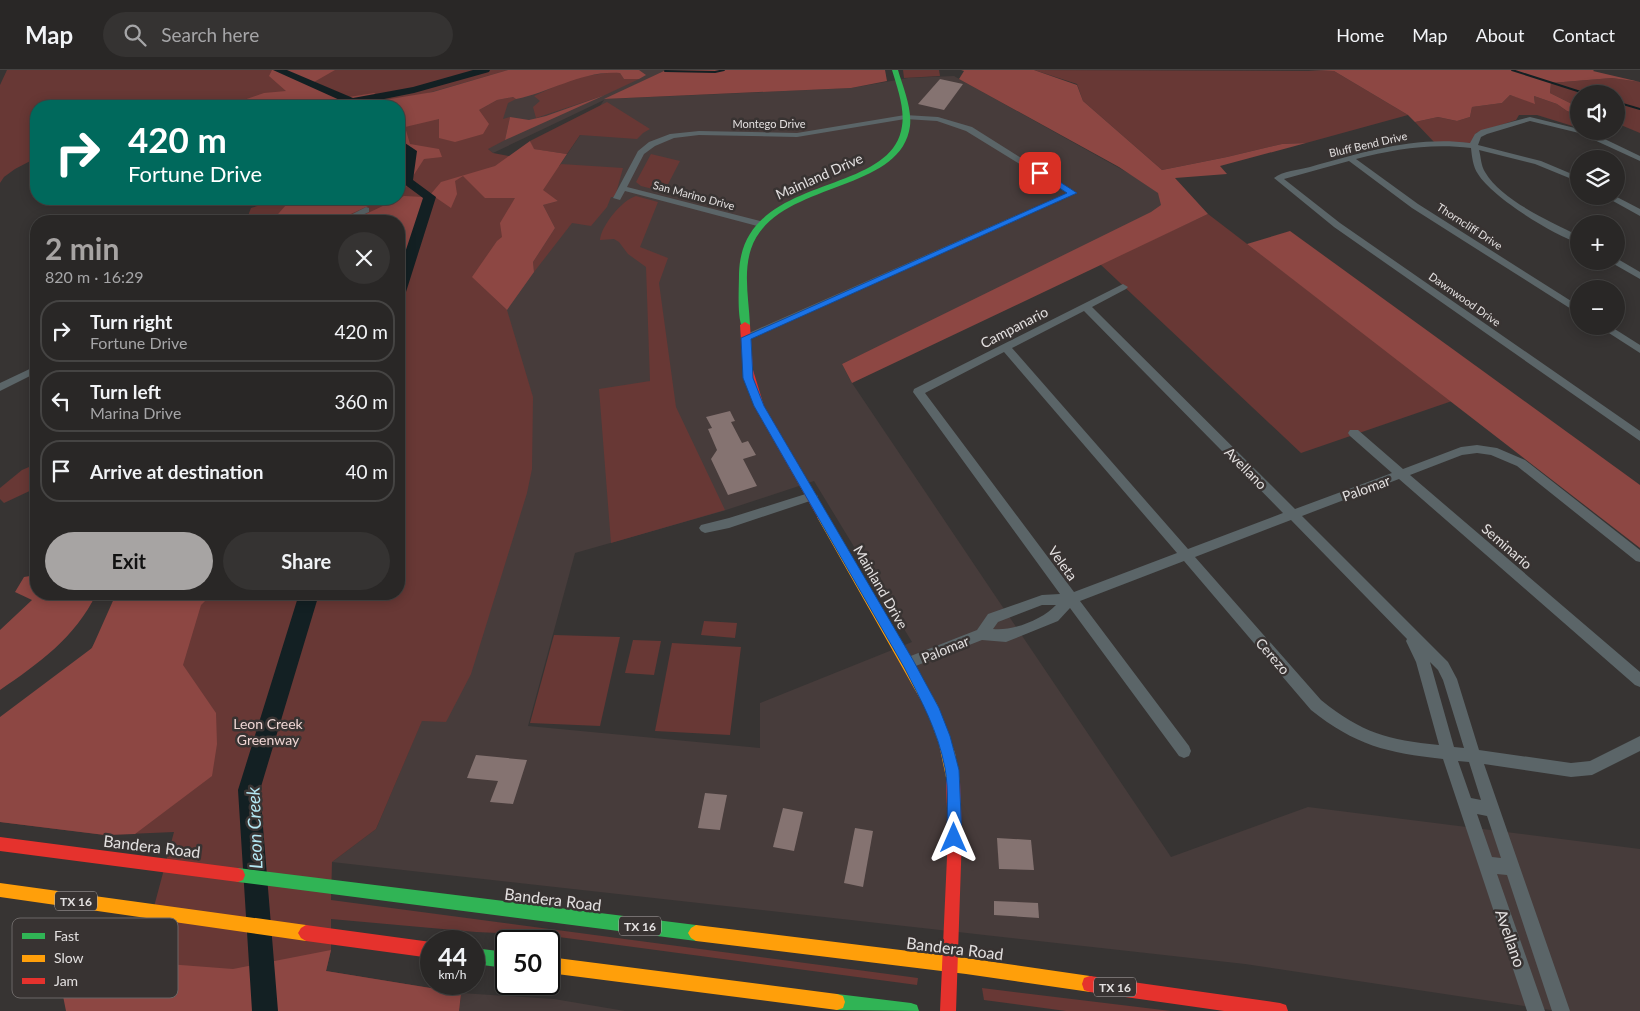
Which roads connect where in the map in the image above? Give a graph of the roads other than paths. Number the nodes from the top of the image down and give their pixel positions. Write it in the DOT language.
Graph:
graph roads {
  1 [pos="895,70"];
  2 [pos="905,117"];
  3 [pos="1570,129"];
  4 [pos="1603,140"];
  5 [pos="1475,148"];
  6 [pos="1351,159"];
  7 [pos="1640,159"];
  8 [pos="1570,176"];
  9 [pos="1278,178"];
  10 [pos="622,188"];
  11 [pos="618,198"];
  12 [pos="1624,205"];
  13 [pos="366,210"];
  14 [pos="1640,214"];
  15 [pos="356,215"];
  16 [pos="761,224"];
  17 [pos="1570,235"];
  18 [pos="1625,267"];
  19 [pos="1640,276"];
  20 [pos="1123,287"];
  21 [pos="1570,304"];
  22 [pos="1086,307"];
  23 [pos="1618,335"];
  24 [pos="746,338"];
  25 [pos="1005,347"];
  26 [pos="1640,350"];
  27 [pos="30,372"];
  28 [pos="0,387"];
  29 [pos="918,392"];
  30 [pos="1354,433"];
  31 [pos="1640,437"];
  32 [pos="1402,474"];
  33 [pos="812,496"];
  34 [pos="1293,515"];
  35 [pos="705,528"];
  36 [pos="1186,555"];
  37 [pos="1640,557"];
  38 [pos="1070,599"];
  39 [pos="1026,605"];
  40 [pos="1039,623"];
  41 [pos="1408,630"];
  42 [pos="982,634"];
  43 [pos="908,664"];
  44 [pos="1640,682"];
  45 [pos="1640,742"];
  46 [pos="1184,751"];
  47 [pos="1449,754"];
  48 [pos="1474,756"];
  49 [pos="1466,805"];
  50 [pos="1493,809"];
  51 [pos="0,844"];
  52 [pos="1486,864"];
  53 [pos="1513,868"];
  54 [pos="0,890"];
  55 [pos="420,949"];
  56 [pos="950,964"];
  57 [pos="560,966"];
  58 [pos="912,1011"];
  59 [pos="948,1011"];
  60 [pos="1280,1011"];
  61 [pos="1536,1011"];
  62 [pos="1560,1011"];
  1 -- 2 [label="main road, Mainland Drive"];
  2 -- 10 [label="street, Montego Drive"];
  2 -- 16 [label="main road, Mainland Drive"];
  2 -- 24 [label="street, Montego Drive"];
  3 -- 5 [label="street"];
  4 -- 7 [label="street"];
  5 -- 6 [label="street, Bluff Bend Drive"];
  5 -- 8 [label="street, Bluff Bend Drive"];
  5 -- 17 [label="street"];
  6 -- 9 [label="street, Bluff Bend Drive"];
  6 -- 21 [label="street, Thorncliff Drive"];
  9 -- 31 [label="street, Dawnwood Drive"];
  10 -- 11 [label="street"];
  10 -- 16 [label="street, San Marino Drive"];
  12 -- 14 [label="street"];
  13 -- 15 [label="street"];
  16 -- 24 [label="main road, Mainland Drive"];
  18 -- 19 [label="street"];
  20 -- 22 [label="street, Campanario"];
  22 -- 25 [label="street, Campanario"];
  22 -- 34 [label="street, Avellano"];
  23 -- 26 [label="street"];
  24 -- 33 [label="main road, Mainland Drive"];
  25 -- 29 [label="street, Campanario"];
  25 -- 36 [label="street, Cerezo"];
  27 -- 28 [label="street"];
  29 -- 38 [label="street, Veleta"];
  30 -- 32 [label="street, Seminario"];
  32 -- 34 [label="street, Palomar"];
  32 -- 37 [label="street, Palomar"];
  32 -- 44 [label="street, Seminario"];
  33 -- 35 [label="street"];
  33 -- 43 [label="main road, Mainland Drive"];
  34 -- 36 [label="street, Palomar"];
  34 -- 41 [label="street, Avellano"];
  36 -- 38 [label="street, Palomar"];
  36 -- 47 [label="street, Cerezo"];
  38 -- 39 [label="street, Palomar"];
  38 -- 40 [label="street, Palomar"];
  38 -- 46 [label="street, Veleta"];
  39 -- 40 [label="street"];
  39 -- 42 [label="street, Palomar"];
  40 -- 42 [label="street, Palomar"];
  41 -- 47 [label="street, Avellano"];
  41 -- 48 [label="street, Avellano"];
  42 -- 43 [label="street, Palomar"];
  43 -- 56 [label="main road, Mainland Drive"];
  45 -- 48 [label="street, Cerezo"];
  47 -- 48 [label="street, Cerezo"];
  47 -- 49 [label="street, Avellano"];
  48 -- 50 [label="street, Avellano"];
  49 -- 50 [label="street"];
  49 -- 52 [label="street, Avellano"];
  50 -- 53 [label="street, Avellano"];
  51 -- 56 [label="main road, Bandera Road / TX 16"];
  52 -- 53 [label="street"];
  52 -- 61 [label="street, Avellano"];
  53 -- 62 [label="street, Avellano"];
  54 -- 55 [label="main road, TX 16"];
  56 -- 59 [label="main road, Mainland Drive"];
  56 -- 60 [label="main road, Bandera Road / TX 16"];
  57 -- 58 [label="main road"];
}
